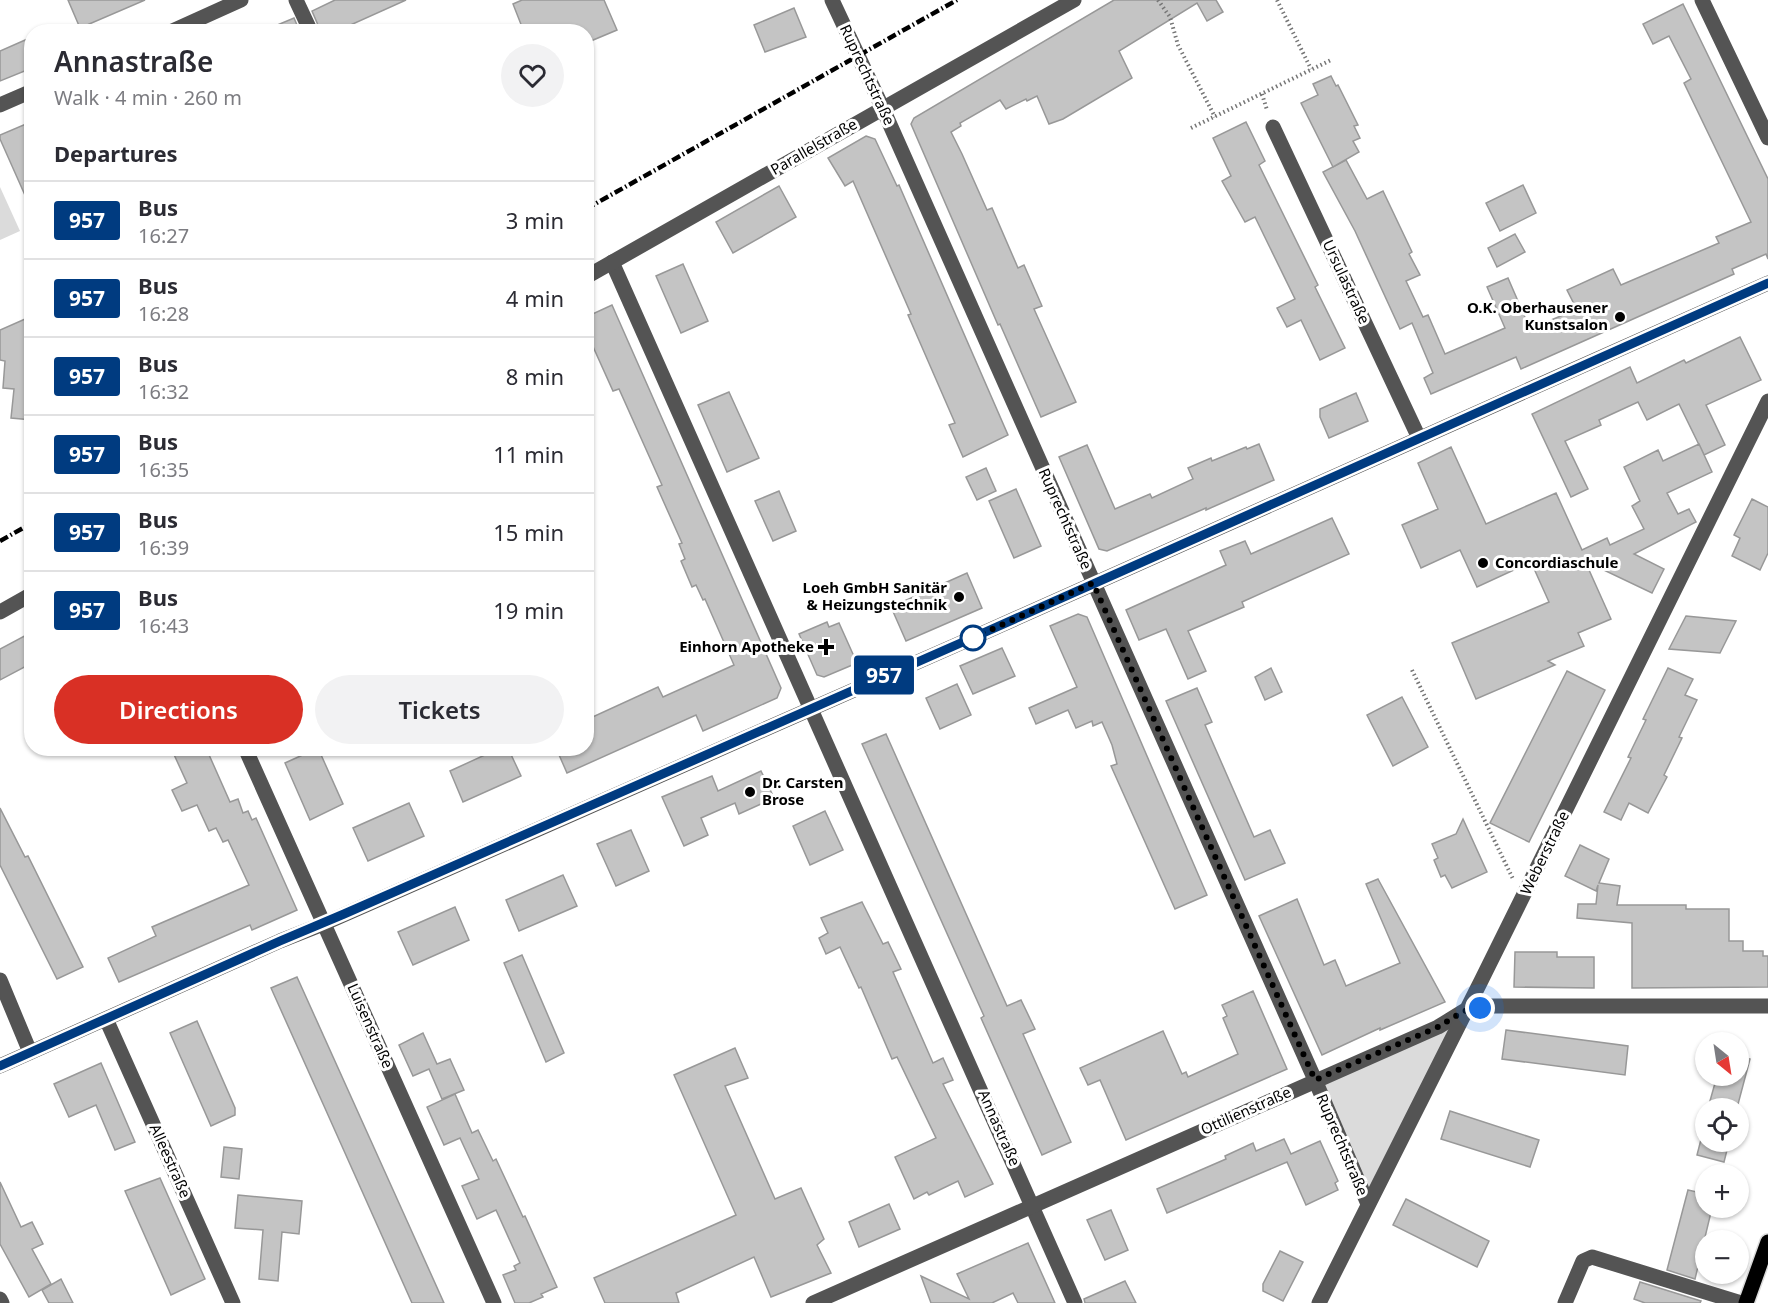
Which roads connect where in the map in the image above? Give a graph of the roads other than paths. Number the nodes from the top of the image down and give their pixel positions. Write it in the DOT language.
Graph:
graph roads {
  1 [pos="241,0"];
  2 [pos="296,0"];
  3 [pos="832,0"];
  4 [pos="1074,0"];
  5 [pos="1702,0"];
  6 [pos="188,24"];
  7 [pos="306,24"];
  8 [pos="24,94"];
  9 [pos="0,105"];
  10 [pos="883,109"];
  11 [pos="1273,127"];
  12 [pos="1768,138"];
  13 [pos="612,262"];
  14 [pos="594,272"];
  15 [pos="1768,283"];
  16 [pos="1768,401"];
  17 [pos="1419,438"];
  18 [pos="1093,583"];
  19 [pos="24,598"];
  20 [pos="0,612"];
  21 [pos="811,709"];
  22 [pos="249,756"];
  23 [pos="323,924"];
  24 [pos="0,980"];
  25 [pos="1768,1006"];
  26 [pos="1464,1011"];
  27 [pos="106,1019"];
  28 [pos="30,1052"];
  29 [pos="0,1066"];
  30 [pos="1315,1080"];
  31 [pos="1368,1204"];
  32 [pos="1032,1206"];
  33 [pos="1768,1242"];
  34 [pos="233,1303"];
  35 [pos="494,1303"];
  36 [pos="813,1303"];
  37 [pos="1075,1303"];
  38 [pos="1319,1303"];
  39 [pos="1565,1303"];
  40 [pos="1743,1303"];
  1 -- 6 [label="street"];
  2 -- 7 [label="street"];
  3 -- 10 [label="street, Ruprechtstraße"];
  4 -- 10 [label="street, Parallelstraße"];
  5 -- 12 [label="street"];
  8 -- 9 [label="street"];
  10 -- 13 [label="street, Parallelstraße"];
  10 -- 18 [label="street, Ruprechtstraße"];
  11 -- 17 [label="street, Ursulastraße"];
  13 -- 14 [label="street, Parallelstraße"];
  13 -- 21 [label="street, Annastraße"];
  15 -- 17 [label="street"];
  16 -- 26 [label="street, Weberstraße"];
  17 -- 18 [label="street"];
  18 -- 21 [label="street"];
  18 -- 30 [label="street, Ruprechtstraße"];
  19 -- 20 [label="street"];
  21 -- 23 [label="street"];
  21 -- 32 [label="street, Annastraße"];
  22 -- 23 [label="street, Luisenstraße"];
  23 -- 27 [label="street"];
  23 -- 35 [label="street, Luisenstraße"];
  24 -- 28 [label="street"];
  25 -- 26 [label="street, Ottilienstraße"];
  26 -- 30 [label="street, Ottilienstraße"];
  26 -- 31 [label="street, Weberstraße"];
  27 -- 28 [label="street"];
  27 -- 34 [label="street, Alleestraße"];
  28 -- 29 [label="street"];
  30 -- 31 [label="street, Ruprechtstraße"];
  30 -- 32 [label="street, Ottilienstraße"];
  31 -- 38 [label="street, Weberstraße"];
  32 -- 36 [label="street, Ottilienstraße"];
  32 -- 37 [label="street, Annastraße"];
  33 -- 40 [label="main road"];
  39 -- 40 [label="street"];
}
